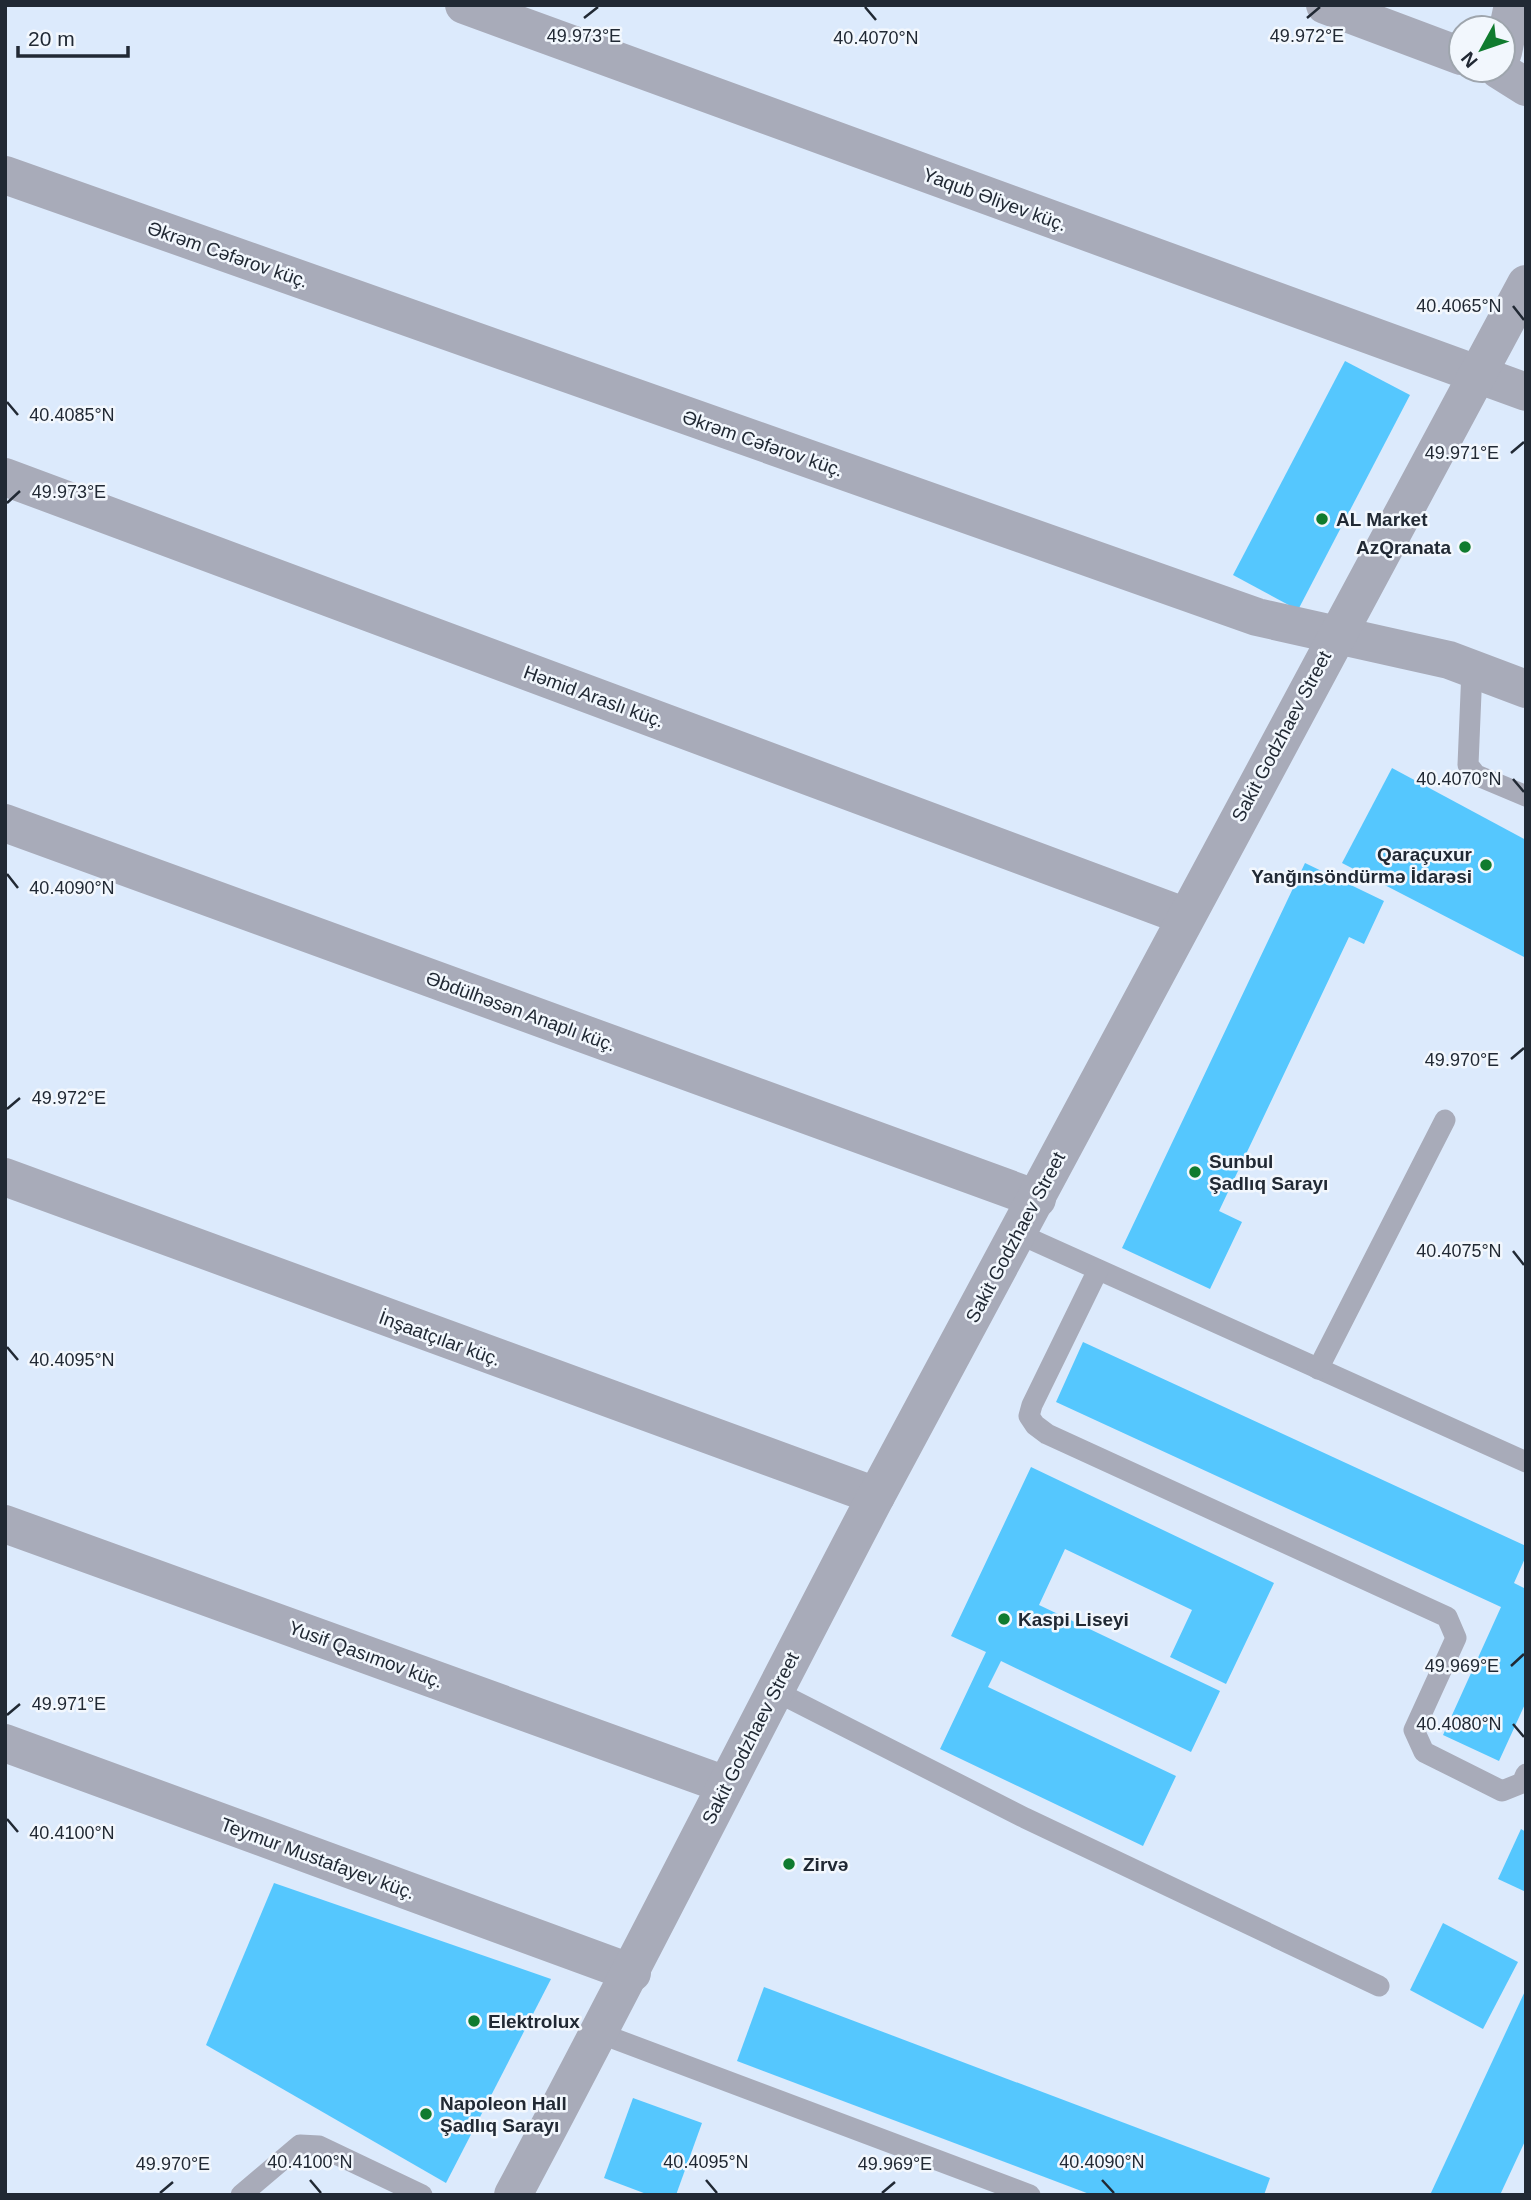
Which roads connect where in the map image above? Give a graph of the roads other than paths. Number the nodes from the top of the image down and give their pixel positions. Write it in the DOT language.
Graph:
graph roads {
  1 [pos="464,5"];
  2 [pos="1325,5"];
  3 [pos="1447,51"];
  4 [pos="5,175"];
  5 [pos="1526,284"];
  6 [pos="1478,374"];
  7 [pos="1526,392"];
  8 [pos="5,477"];
  9 [pos="1336,634"];
  10 [pos="1472,669"];
  11 [pos="1526,690"];
  12 [pos="1526,796"];
  13 [pos="5,823"];
  14 [pos="1184,916"];
  15 [pos="1445,1120"];
  16 [pos="5,1177"];
  17 [pos="1037,1199"];
  18 [pos="1017,1233"];
  19 [pos="1098,1270"];
  20 [pos="1318,1369"];
  21 [pos="1526,1462"];
  22 [pos="876,1496"];
  23 [pos="5,1524"];
  24 [pos="775,1691"];
  25 [pos="5,1743"];
  26 [pos="1526,1774"];
  27 [pos="726,1785"];
  28 [pos="632,1973"];
  29 [pos="1379,1986"];
  30 [pos="599,2033"];
  31 [pos="241,2195"];
  32 [pos="422,2195"];
  33 [pos="513,2195"];
  34 [pos="1030,2195"];
  1 -- 6 [label="street, Yaqub Əliyev küç."];
  2 -- 3 [label="street"];
  4 -- 9 [label="street, Əkrəm Cəfərov küç."];
  5 -- 6 [label="street, Sakit Godzhaev Street"];
  6 -- 7 [label="street, Yaqub Əliyev küç."];
  6 -- 9 [label="street, Sakit Godzhaev Street"];
  8 -- 14 [label="street, Həmid Araslı küç."];
  9 -- 10 [label="street, Əkrəm Cəfərov küç."];
  9 -- 14 [label="street, Sakit Godzhaev Street"];
  10 -- 11 [label="street, Əkrəm Cəfərov küç."];
  10 -- 12 [label="lane"];
  13 -- 17 [label="street, Əbdülhəsən Anaplı küç."];
  14 -- 17 [label="street, Sakit Godzhaev Street"];
  15 -- 20 [label="lane"];
  16 -- 22 [label="street, İnşaatçılar küç."];
  17 -- 18 [label="street, Sakit Godzhaev Street"];
  18 -- 19 [label="lane"];
  18 -- 22 [label="street, Sakit Godzhaev Street"];
  19 -- 20 [label="lane"];
  19 -- 26 [label="lane"];
  20 -- 21 [label="lane"];
  22 -- 24 [label="street, Sakit Godzhaev Street"];
  23 -- 27 [label="street, Yusif Qasımov küç."];
  24 -- 27 [label="street, Sakit Godzhaev Street"];
  24 -- 29 [label="lane"];
  25 -- 28 [label="street, Teymur Mustafayev küç."];
  27 -- 28 [label="street, Sakit Godzhaev Street"];
  28 -- 30 [label="street, Sakit Godzhaev Street"];
  30 -- 33 [label="street, Sakit Godzhaev Street"];
  30 -- 34 [label="lane"];
  31 -- 32 [label="lane"];
}
